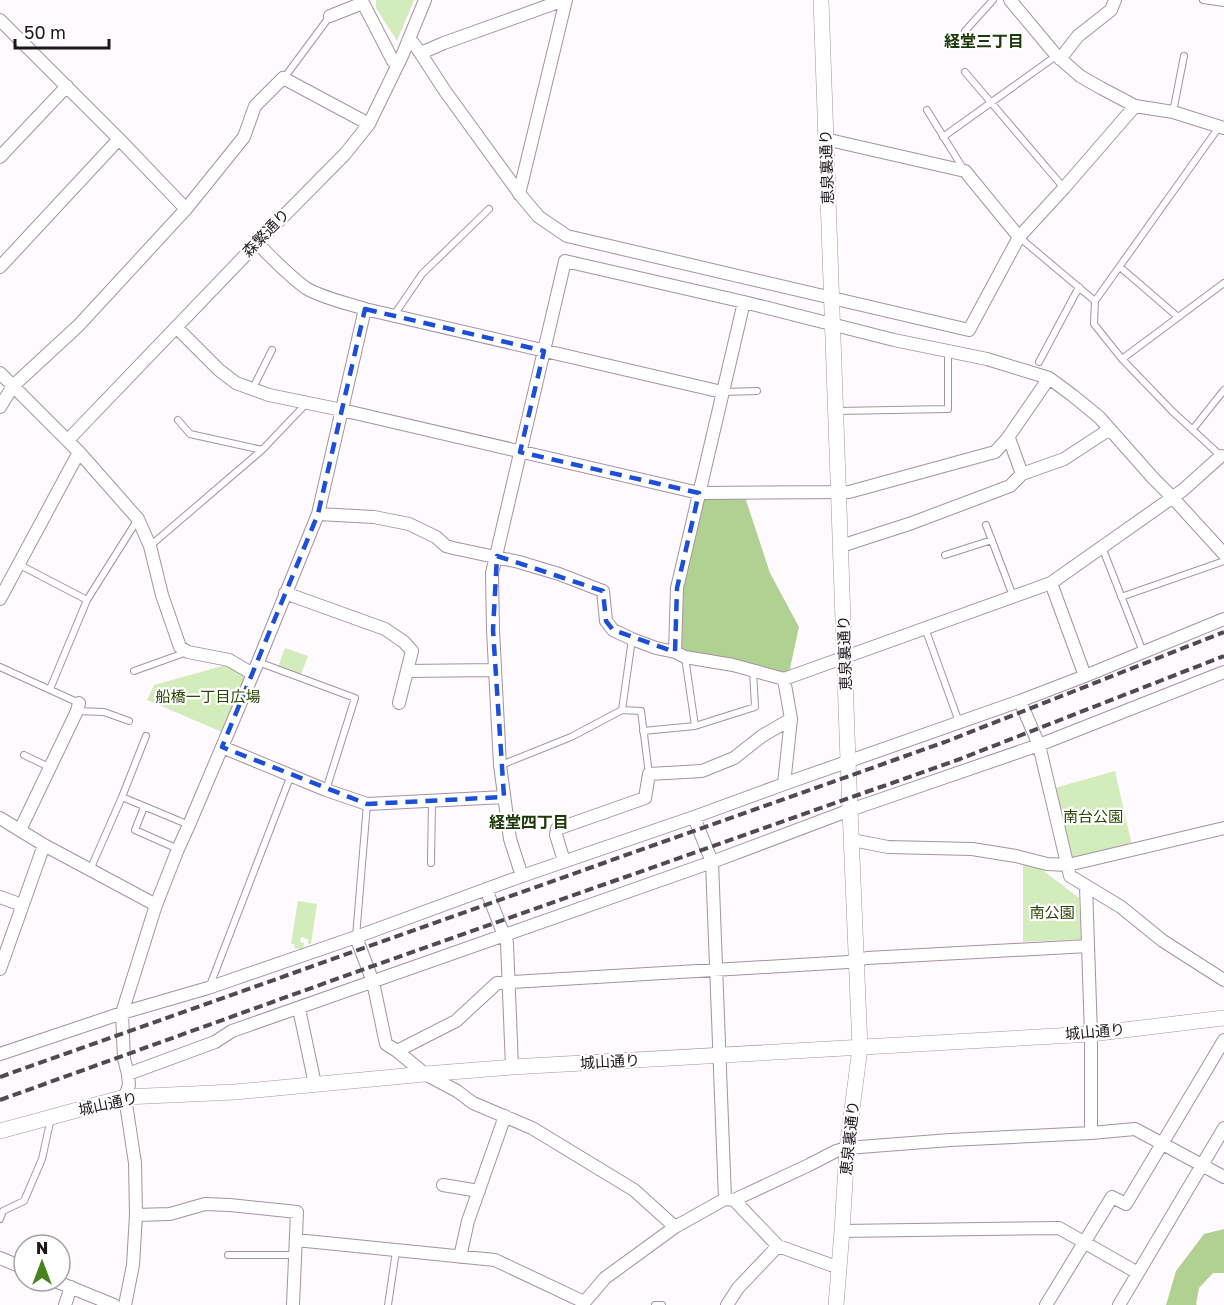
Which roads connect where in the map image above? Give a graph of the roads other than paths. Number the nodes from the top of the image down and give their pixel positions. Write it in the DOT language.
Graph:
graph roads {
  1 [pos="425,0"];
  2 [pos="565,0"];
  3 [pos="821,0"];
  4 [pos="993,0"];
  5 [pos="1010,0"];
  6 [pos="1115,0"];
  7 [pos="1203,0"];
  8 [pos="1224,3"];
  9 [pos="330,16"];
  10 [pos="0,20"];
  11 [pos="965,31"];
  12 [pos="408,40"];
  13 [pos="421,53"];
  14 [pos="1184,56"];
  15 [pos="1058,57"];
  16 [pos="398,64"];
  17 [pos="965,72"];
  18 [pos="284,78"];
  19 [pos="67,86"];
  20 [pos="992,103"];
  21 [pos="1135,106"];
  22 [pos="927,110"];
  23 [pos="1173,112"];
  24 [pos="369,124"];
  25 [pos="1222,127"];
  26 [pos="943,137"];
  27 [pos="119,139"];
  28 [pos="825,139"];
  29 [pos="0,157"];
  30 [pos="965,171"];
  31 [pos="1064,188"];
  32 [pos="519,194"];
  33 [pos="489,208"];
  34 [pos="186,209"];
  35 [pos="1019,237"];
  36 [pos="256,243"];
  37 [pos="0,267"];
  38 [pos="1120,267"];
  39 [pos="1224,283"];
  40 [pos="1079,287"];
  41 [pos="832,297"];
  42 [pos="1095,301"];
  43 [pos="744,302"];
  44 [pos="365,309"];
  45 [pos="394,315"];
  46 [pos="1178,317"];
  47 [pos="832,324"];
  48 [pos="176,327"];
  49 [pos="272,350"];
  50 [pos="544,351"];
  51 [pos="948,352"];
  52 [pos="1122,359"];
  53 [pos="1039,362"];
  54 [pos="0,373"];
  55 [pos="1049,378"];
  56 [pos="13,386"];
  57 [pos="253,388"];
  58 [pos="1224,390"];
  59 [pos="757,391"];
  60 [pos="723,392"];
  61 [pos="304,402"];
  62 [pos="0,407"];
  63 [pos="342,410"];
  64 [pos="835,411"];
  65 [pos="178,420"];
  66 [pos="1110,429"];
  67 [pos="1193,429"];
  68 [pos="1007,439"];
  69 [pos="68,440"];
  70 [pos="262,450"];
  71 [pos="79,452"];
  72 [pos="520,452"];
  73 [pos="1222,456"];
  74 [pos="1022,474"];
  75 [pos="839,492"];
  76 [pos="699,493"];
  77 [pos="1172,498"];
  78 [pos="318,514"];
  79 [pos="138,519"];
  80 [pos="986,525"];
  81 [pos="992,540"];
  82 [pos="150,546"];
  83 [pos="841,546"];
  84 [pos="1102,547"];
  85 [pos="1224,554"];
  86 [pos="945,555"];
  87 [pos="496,556"];
  88 [pos="1224,561"];
  89 [pos="18,564"];
  90 [pos="5,575"];
  91 [pos="1051,583"];
  92 [pos="285,593"];
  93 [pos="1013,596"];
  94 [pos="1121,597"];
  95 [pos="0,599"];
  96 [pos="87,600"];
  97 [pos="1224,620"];
  98 [pos="924,628"];
  99 [pos="632,639"];
  100 [pos="188,652"];
  101 [pos="1143,653"];
  102 [pos="680,654"];
  103 [pos="845,656"];
  104 [pos="258,662"];
  105 [pos="0,667"];
  106 [pos="495,670"];
  107 [pos="753,670"];
  108 [pos="134,671"];
  109 [pos="407,671"];
  110 [pos="1224,672"];
  111 [pos="253,674"];
  112 [pos="1085,676"];
  113 [pos="784,679"];
  114 [pos="50,689"];
  115 [pos="1020,701"];
  116 [pos="399,703"];
  117 [pos="78,707"];
  118 [pos="622,710"];
  119 [pos="791,719"];
  120 [pos="129,721"];
  121 [pos="959,722"];
  122 [pos="695,726"];
  123 [pos="644,731"];
  124 [pos="146,736"];
  125 [pos="1039,745"];
  126 [pos="222,747"];
  127 [pos="24,755"];
  128 [pos="848,761"];
  129 [pos="500,765"];
  130 [pos="49,767"];
  131 [pos="649,774"];
  132 [pos="291,775"];
  133 [pos="784,784"];
  134 [pos="326,790"];
  135 [pos="504,796"];
  136 [pos="122,797"];
  137 [pos="432,801"];
  138 [pos="367,804"];
  139 [pos="144,807"];
  140 [pos="850,810"];
  141 [pos="694,817"];
  142 [pos="0,818"];
  143 [pos="189,825"];
  144 [pos="1224,828"];
  145 [pos="20,830"];
  146 [pos="852,840"];
  147 [pos="44,845"];
  148 [pos="178,849"];
  149 [pos="564,861"];
  150 [pos="712,862"];
  151 [pos="432,863"];
  152 [pos="1068,865"];
  153 [pos="90,870"];
  154 [pos="522,876"];
  155 [pos="1086,886"];
  156 [pos="486,889"];
  157 [pos="0,897"];
  158 [pos="22,905"];
  159 [pos="156,905"];
  160 [pos="503,935"];
  161 [pos="356,937"];
  162 [pos="1088,946"];
  163 [pos="857,960"];
  164 [pos="0,969"];
  165 [pos="717,971"];
  166 [pos="1224,980"];
  167 [pos="373,982"];
  168 [pos="509,982"];
  169 [pos="208,988"];
  170 [pos="299,1009"];
  171 [pos="122,1013"];
  172 [pos="1224,1018"];
  173 [pos="1091,1034"];
  174 [pos="1224,1040"];
  175 [pos="860,1048"];
  176 [pos="398,1051"];
  177 [pos="0,1054"];
  178 [pos="718,1056"];
  179 [pos="512,1068"];
  180 [pos="128,1074"];
  181 [pos="425,1074"];
  182 [pos="315,1084"];
  183 [pos="125,1097"];
  184 [pos="505,1116"];
  185 [pos="51,1117"];
  186 [pos="1224,1128"];
  187 [pos="0,1131"];
  188 [pos="1092,1133"];
  189 [pos="1162,1144"];
  190 [pos="847,1148"];
  191 [pos="1202,1165"];
  192 [pos="1224,1177"];
  193 [pos="443,1185"];
  194 [pos="479,1191"];
  195 [pos="730,1199"];
  196 [pos="136,1215"];
  197 [pos="0,1219"];
  198 [pos="675,1227"];
  199 [pos="842,1231"];
  200 [pos="296,1240"];
  201 [pos="1084,1242"];
  202 [pos="778,1246"];
  203 [pos="396,1251"];
  204 [pos="228,1255"];
  205 [pos="296,1255"];
  206 [pos="460,1257"];
  207 [pos="840,1266"];
  208 [pos="1138,1272"];
  209 [pos="72,1287"];
  210 [pos="583,1304"];
  211 [pos="114,1305"];
  212 [pos="124,1305"];
  213 [pos="293,1305"];
  214 [pos="388,1305"];
  215 [pos="655,1305"];
  216 [pos="662,1305"];
  217 [pos="727,1305"];
  218 [pos="836,1305"];
  219 [pos="1046,1305"];
  220 [pos="1119,1305"];
  1 -- 12 [label="street, 森繁通り"];
  2 -- 13 [label="street"];
  2 -- 32 [label="street"];
  3 -- 28 [label="street, 恵泉裏通り"];
  4 -- 11 [label="lane"];
  5 -- 15 [label="street"];
  6 -- 15 [label="street"];
  7 -- 8 [label="lane"];
  9 -- 16 [label="street"];
  9 -- 18 [label="lane"];
  10 -- 19 [label="street"];
  12 -- 13 [label="street"];
  12 -- 16 [label="street, 森繁通り"];
  13 -- 32 [label="street"];
  14 -- 23 [label="lane"];
  15 -- 20 [label="lane"];
  15 -- 21 [label="street"];
  16 -- 24 [label="street, 森繁通り"];
  17 -- 20 [label="lane"];
  18 -- 24 [label="street"];
  18 -- 34 [label="street"];
  19 -- 27 [label="street"];
  19 -- 29 [label="street"];
  20 -- 26 [label="lane"];
  20 -- 31 [label="lane"];
  21 -- 23 [label="street"];
  21 -- 31 [label="street"];
  22 -- 26 [label="lane"];
  23 -- 25 [label="street"];
  24 -- 36 [label="street, 森繁通り"];
  25 -- 38 [label="lane"];
  26 -- 30 [label="lane"];
  27 -- 34 [label="street"];
  27 -- 37 [label="street"];
  28 -- 30 [label="street"];
  28 -- 41 [label="street, 恵泉裏通り"];
  30 -- 35 [label="street"];
  31 -- 35 [label="street"];
  32 -- 41 [label="street"];
  33 -- 45 [label="lane"];
  34 -- 56 [label="street"];
  35 -- 40 [label="lane"];
  35 -- 41 [label="street"];
  36 -- 44 [label="street"];
  36 -- 48 [label="street, 森繁通り"];
  38 -- 42 [label="lane"];
  38 -- 46 [label="lane"];
  39 -- 46 [label="lane"];
  40 -- 42 [label="lane"];
  40 -- 53 [label="lane"];
  41 -- 47 [label="street, 恵泉裏通り"];
  42 -- 52 [label="lane"];
  43 -- 47 [label="street"];
  43 -- 50 [label="street"];
  43 -- 60 [label="street"];
  44 -- 45 [label="street"];
  44 -- 63 [label="street"];
  45 -- 50 [label="street"];
  46 -- 52 [label="lane"];
  47 -- 51 [label="street"];
  47 -- 64 [label="street, 恵泉裏通り"];
  48 -- 57 [label="street"];
  48 -- 69 [label="street, 森繁通り"];
  49 -- 57 [label="lane"];
  50 -- 60 [label="street"];
  50 -- 72 [label="street"];
  51 -- 55 [label="street"];
  51 -- 64 [label="lane"];
  52 -- 67 [label="lane"];
  54 -- 56 [label="street"];
  55 -- 66 [label="street"];
  55 -- 68 [label="street"];
  56 -- 62 [label="street"];
  56 -- 69 [label="street"];
  57 -- 61 [label="street"];
  58 -- 67 [label="lane"];
  59 -- 60 [label="lane"];
  60 -- 76 [label="street"];
  61 -- 63 [label="street"];
  61 -- 70 [label="lane"];
  63 -- 72 [label="street"];
  63 -- 78 [label="street"];
  64 -- 75 [label="street, 恵泉裏通り"];
  65 -- 70 [label="lane"];
  66 -- 74 [label="street"];
  66 -- 77 [label="street"];
  67 -- 73 [label="lane"];
  68 -- 74 [label="street"];
  68 -- 75 [label="street"];
  69 -- 71 [label="street"];
  70 -- 82 [label="lane"];
  71 -- 79 [label="street"];
  71 -- 89 [label="street"];
  72 -- 76 [label="street"];
  72 -- 87 [label="street"];
  73 -- 77 [label="street"];
  74 -- 83 [label="street"];
  75 -- 76 [label="street"];
  75 -- 83 [label="street, 恵泉裏通り"];
  76 -- 102 [label="street"];
  77 -- 84 [label="street"];
  77 -- 85 [label="street"];
  78 -- 87 [label="street"];
  78 -- 92 [label="street"];
  79 -- 82 [label="street"];
  79 -- 96 [label="lane"];
  80 -- 81 [label="lane"];
  81 -- 86 [label="lane"];
  81 -- 93 [label="lane"];
  82 -- 100 [label="street"];
  83 -- 103 [label="street, 恵泉裏通り"];
  84 -- 91 [label="street"];
  84 -- 94 [label="lane"];
  87 -- 99 [label="street"];
  87 -- 106 [label="street"];
  88 -- 94 [label="lane"];
  89 -- 90 [label="street"];
  89 -- 96 [label="lane"];
  90 -- 95 [label="street"];
  91 -- 93 [label="street"];
  91 -- 112 [label="street"];
  92 -- 104 [label="street"];
  92 -- 109 [label="street"];
  93 -- 98 [label="street"];
  94 -- 101 [label="lane"];
  96 -- 114 [label="lane"];
  97 -- 101 [label="street"];
  98 -- 103 [label="street"];
  98 -- 121 [label="lane"];
  99 -- 102 [label="street"];
  99 -- 118 [label="lane"];
  100 -- 108 [label="lane"];
  100 -- 111 [label="street"];
  101 -- 112 [label="street"];
  102 -- 107 [label="street"];
  102 -- 122 [label="lane"];
  103 -- 113 [label="street"];
  103 -- 128 [label="street, 恵泉裏通り"];
  104 -- 111 [label="street"];
  104 -- 134 [label="lane"];
  105 -- 114 [label="lane"];
  106 -- 109 [label="street"];
  106 -- 129 [label="street"];
  107 -- 113 [label="street"];
  107 -- 122 [label="lane"];
  109 -- 116 [label="street"];
  110 -- 125 [label="street"];
  111 -- 126 [label="street"];
  112 -- 115 [label="street"];
  113 -- 119 [label="street"];
  114 -- 117 [label="lane"];
  115 -- 121 [label="street"];
  115 -- 125 [label="street"];
  117 -- 120 [label="lane"];
  117 -- 130 [label="street"];
  118 -- 123 [label="lane"];
  118 -- 129 [label="lane"];
  119 -- 131 [label="street"];
  119 -- 133 [label="street"];
  121 -- 128 [label="street"];
  122 -- 123 [label="lane"];
  123 -- 131 [label="lane"];
  124 -- 136 [label="lane"];
  125 -- 140 [label="street"];
  125 -- 152 [label="street"];
  126 -- 132 [label="street"];
  126 -- 143 [label="street"];
  127 -- 130 [label="lane"];
  128 -- 133 [label="street"];
  128 -- 140 [label="street, 恵泉裏通り"];
  129 -- 135 [label="street"];
  130 -- 145 [label="street"];
  131 -- 149 [label="street"];
  132 -- 134 [label="street"];
  132 -- 169 [label="lane"];
  133 -- 141 [label="street"];
  134 -- 138 [label="street"];
  135 -- 137 [label="street"];
  135 -- 154 [label="street"];
  136 -- 139 [label="lane"];
  136 -- 153 [label="lane"];
  137 -- 138 [label="street"];
  137 -- 151 [label="lane"];
  138 -- 161 [label="lane"];
  139 -- 143 [label="lane"];
  139 -- 148 [label="lane"];
  140 -- 146 [label="street, 恵泉裏通り"];
  140 -- 150 [label="street"];
  141 -- 149 [label="street"];
  141 -- 150 [label="street"];
  142 -- 145 [label="street"];
  143 -- 148 [label="street"];
  144 -- 152 [label="street"];
  145 -- 147 [label="street"];
  146 -- 152 [label="street"];
  146 -- 163 [label="street, 恵泉裏通り"];
  147 -- 153 [label="street"];
  147 -- 158 [label="street"];
  148 -- 159 [label="street"];
  149 -- 154 [label="street"];
  150 -- 160 [label="street"];
  150 -- 165 [label="street"];
  152 -- 155 [label="street"];
  153 -- 159 [label="street"];
  154 -- 156 [label="street"];
  155 -- 162 [label="street"];
  155 -- 166 [label="street"];
  156 -- 160 [label="street"];
  156 -- 161 [label="street"];
  157 -- 158 [label="street"];
  158 -- 164 [label="street"];
  159 -- 171 [label="street"];
  160 -- 167 [label="street"];
  160 -- 168 [label="street"];
  161 -- 167 [label="street"];
  161 -- 169 [label="street"];
  162 -- 163 [label="street"];
  162 -- 173 [label="street"];
  163 -- 165 [label="street"];
  163 -- 175 [label="street, 恵泉裏通り"];
  165 -- 168 [label="street"];
  165 -- 178 [label="street"];
  167 -- 170 [label="street"];
  167 -- 176 [label="street"];
  168 -- 176 [label="street"];
  168 -- 179 [label="street"];
  169 -- 171 [label="street"];
  170 -- 180 [label="street"];
  170 -- 182 [label="street"];
  171 -- 177 [label="street"];
  171 -- 180 [label="street"];
  172 -- 173 [label="street, 城山通り"];
  173 -- 175 [label="street, 城山通り"];
  173 -- 188 [label="street"];
  174 -- 189 [label="street"];
  175 -- 178 [label="street, 城山通り"];
  175 -- 190 [label="street, 恵泉裏通り"];
  176 -- 181 [label="street"];
  178 -- 179 [label="street, 城山通り"];
  178 -- 195 [label="street"];
  179 -- 181 [label="street, 城山通り"];
  180 -- 183 [label="street"];
  181 -- 182 [label="street, 城山通り"];
  181 -- 184 [label="street"];
  182 -- 183 [label="street, 城山通り"];
  183 -- 185 [label="street, 城山通り"];
  183 -- 196 [label="street"];
  184 -- 194 [label="street"];
  184 -- 198 [label="street"];
  185 -- 187 [label="street, 城山通り"];
  185 -- 197 [label="lane"];
  186 -- 191 [label="street"];
  188 -- 189 [label="street"];
  188 -- 190 [label="street"];
  189 -- 191 [label="street"];
  189 -- 201 [label="street"];
  190 -- 195 [label="street"];
  190 -- 199 [label="street, 恵泉裏通り"];
  191 -- 192 [label="street"];
  191 -- 208 [label="street"];
  193 -- 194 [label="street"];
  194 -- 206 [label="street"];
  195 -- 198 [label="street"];
  195 -- 202 [label="street"];
  196 -- 200 [label="street"];
  196 -- 212 [label="street"];
  198 -- 210 [label="street"];
  199 -- 201 [label="street"];
  199 -- 207 [label="street, 恵泉裏通り"];
  200 -- 203 [label="street"];
  200 -- 205 [label="street"];
  201 -- 208 [label="street"];
  201 -- 219 [label="street"];
  202 -- 207 [label="street"];
  202 -- 217 [label="street"];
  203 -- 206 [label="street"];
  203 -- 214 [label="lane"];
  204 -- 205 [label="lane"];
  205 -- 213 [label="street"];
  206 -- 210 [label="street"];
  207 -- 218 [label="street, 恵泉裏通り"];
  208 -- 220 [label="street"];
  209 -- 211 [label="street"];
  215 -- 216 [label="lane"];
}
